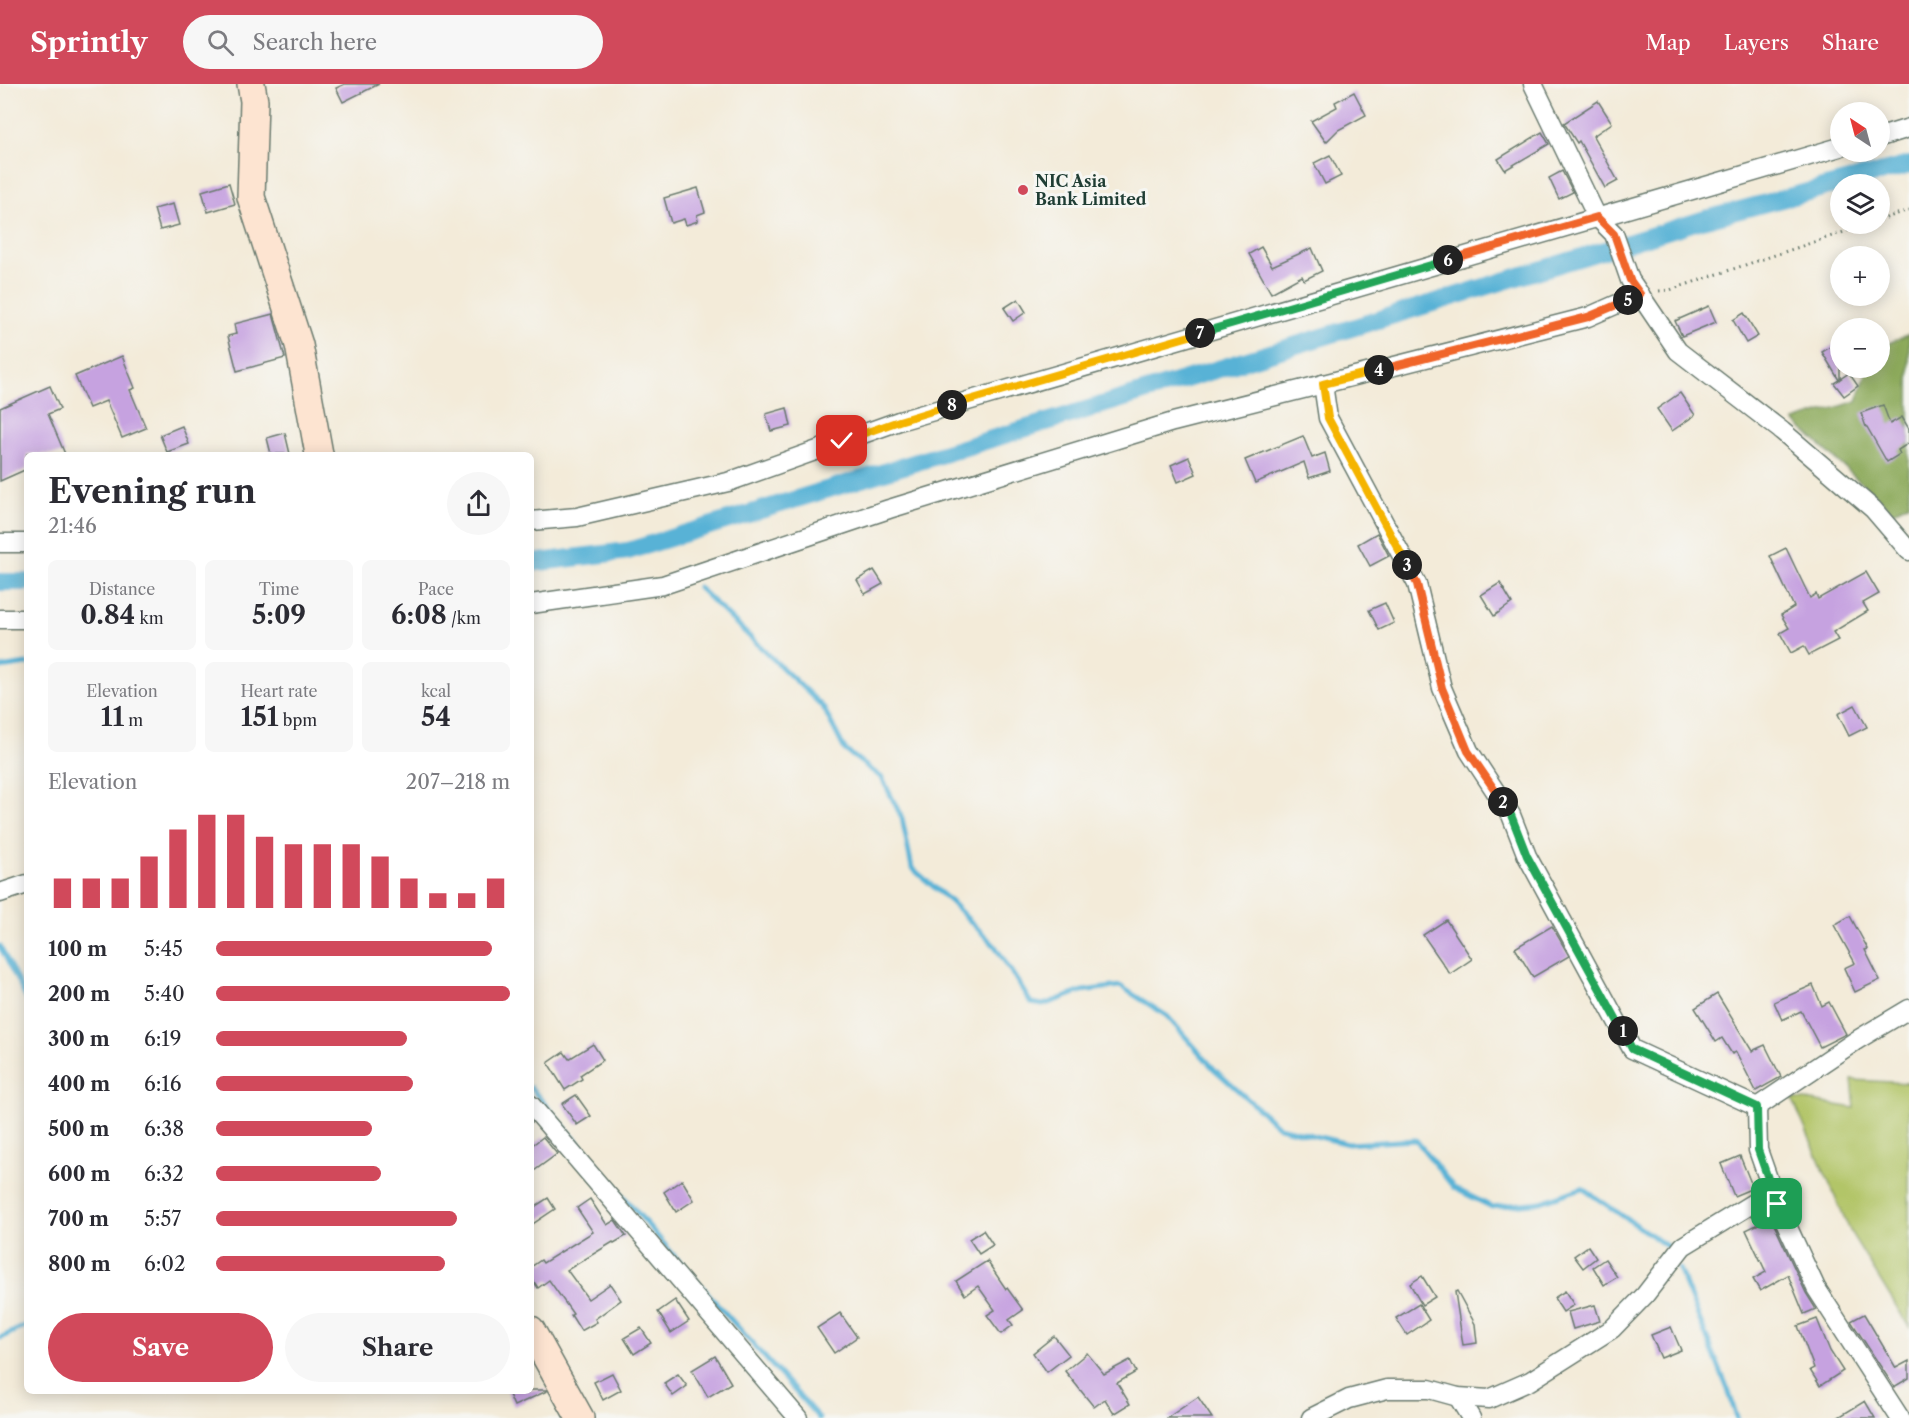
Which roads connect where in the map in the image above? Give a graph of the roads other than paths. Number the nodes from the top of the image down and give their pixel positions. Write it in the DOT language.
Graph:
graph roads {
  1 [pos="251,84"];
  2 [pos="1533,84"];
  3 [pos="1909,128"];
  4 [pos="1890,133"];
  5 [pos="1830,150"];
  6 [pos="1597,217"];
  7 [pos="1635,287"];
  8 [pos="1323,384"];
  9 [pos="319,452"];
  10 [pos="534,521"];
  11 [pos="0,543"];
  12 [pos="24,543"];
  13 [pos="1909,551"];
  14 [pos="534,604"];
  15 [pos="0,619"];
  16 [pos="24,619"];
  17 [pos="24,885"];
  18 [pos="0,893"];
  19 [pos="1909,1009"];
  20 [pos="1757,1107"];
  21 [pos="534,1109"];
  22 [pos="1773,1191"];
  23 [pos="534,1335"];
  24 [pos="1458,1397"];
  25 [pos="580,1418"];
  26 [pos="798,1418"];
  27 [pos="1311,1418"];
  28 [pos="1471,1418"];
  29 [pos="1900,1418"];
  1 -- 9 [label="street"];
  2 -- 6 [label="street"];
  3 -- 4 [label="street"];
  5 -- 6 [label="street"];
  6 -- 7 [label="street"];
  6 -- 10 [label="street"];
  7 -- 8 [label="street"];
  7 -- 13 [label="street"];
  8 -- 14 [label="street"];
  8 -- 20 [label="street"];
  11 -- 12 [label="street"];
  15 -- 16 [label="street"];
  17 -- 18 [label="street"];
  19 -- 20 [label="street"];
  20 -- 22 [label="street"];
  21 -- 26 [label="street"];
  22 -- 24 [label="street"];
  22 -- 29 [label="street"];
  23 -- 25 [label="street"];
  24 -- 27 [label="street"];
  24 -- 28 [label="street"];
}
